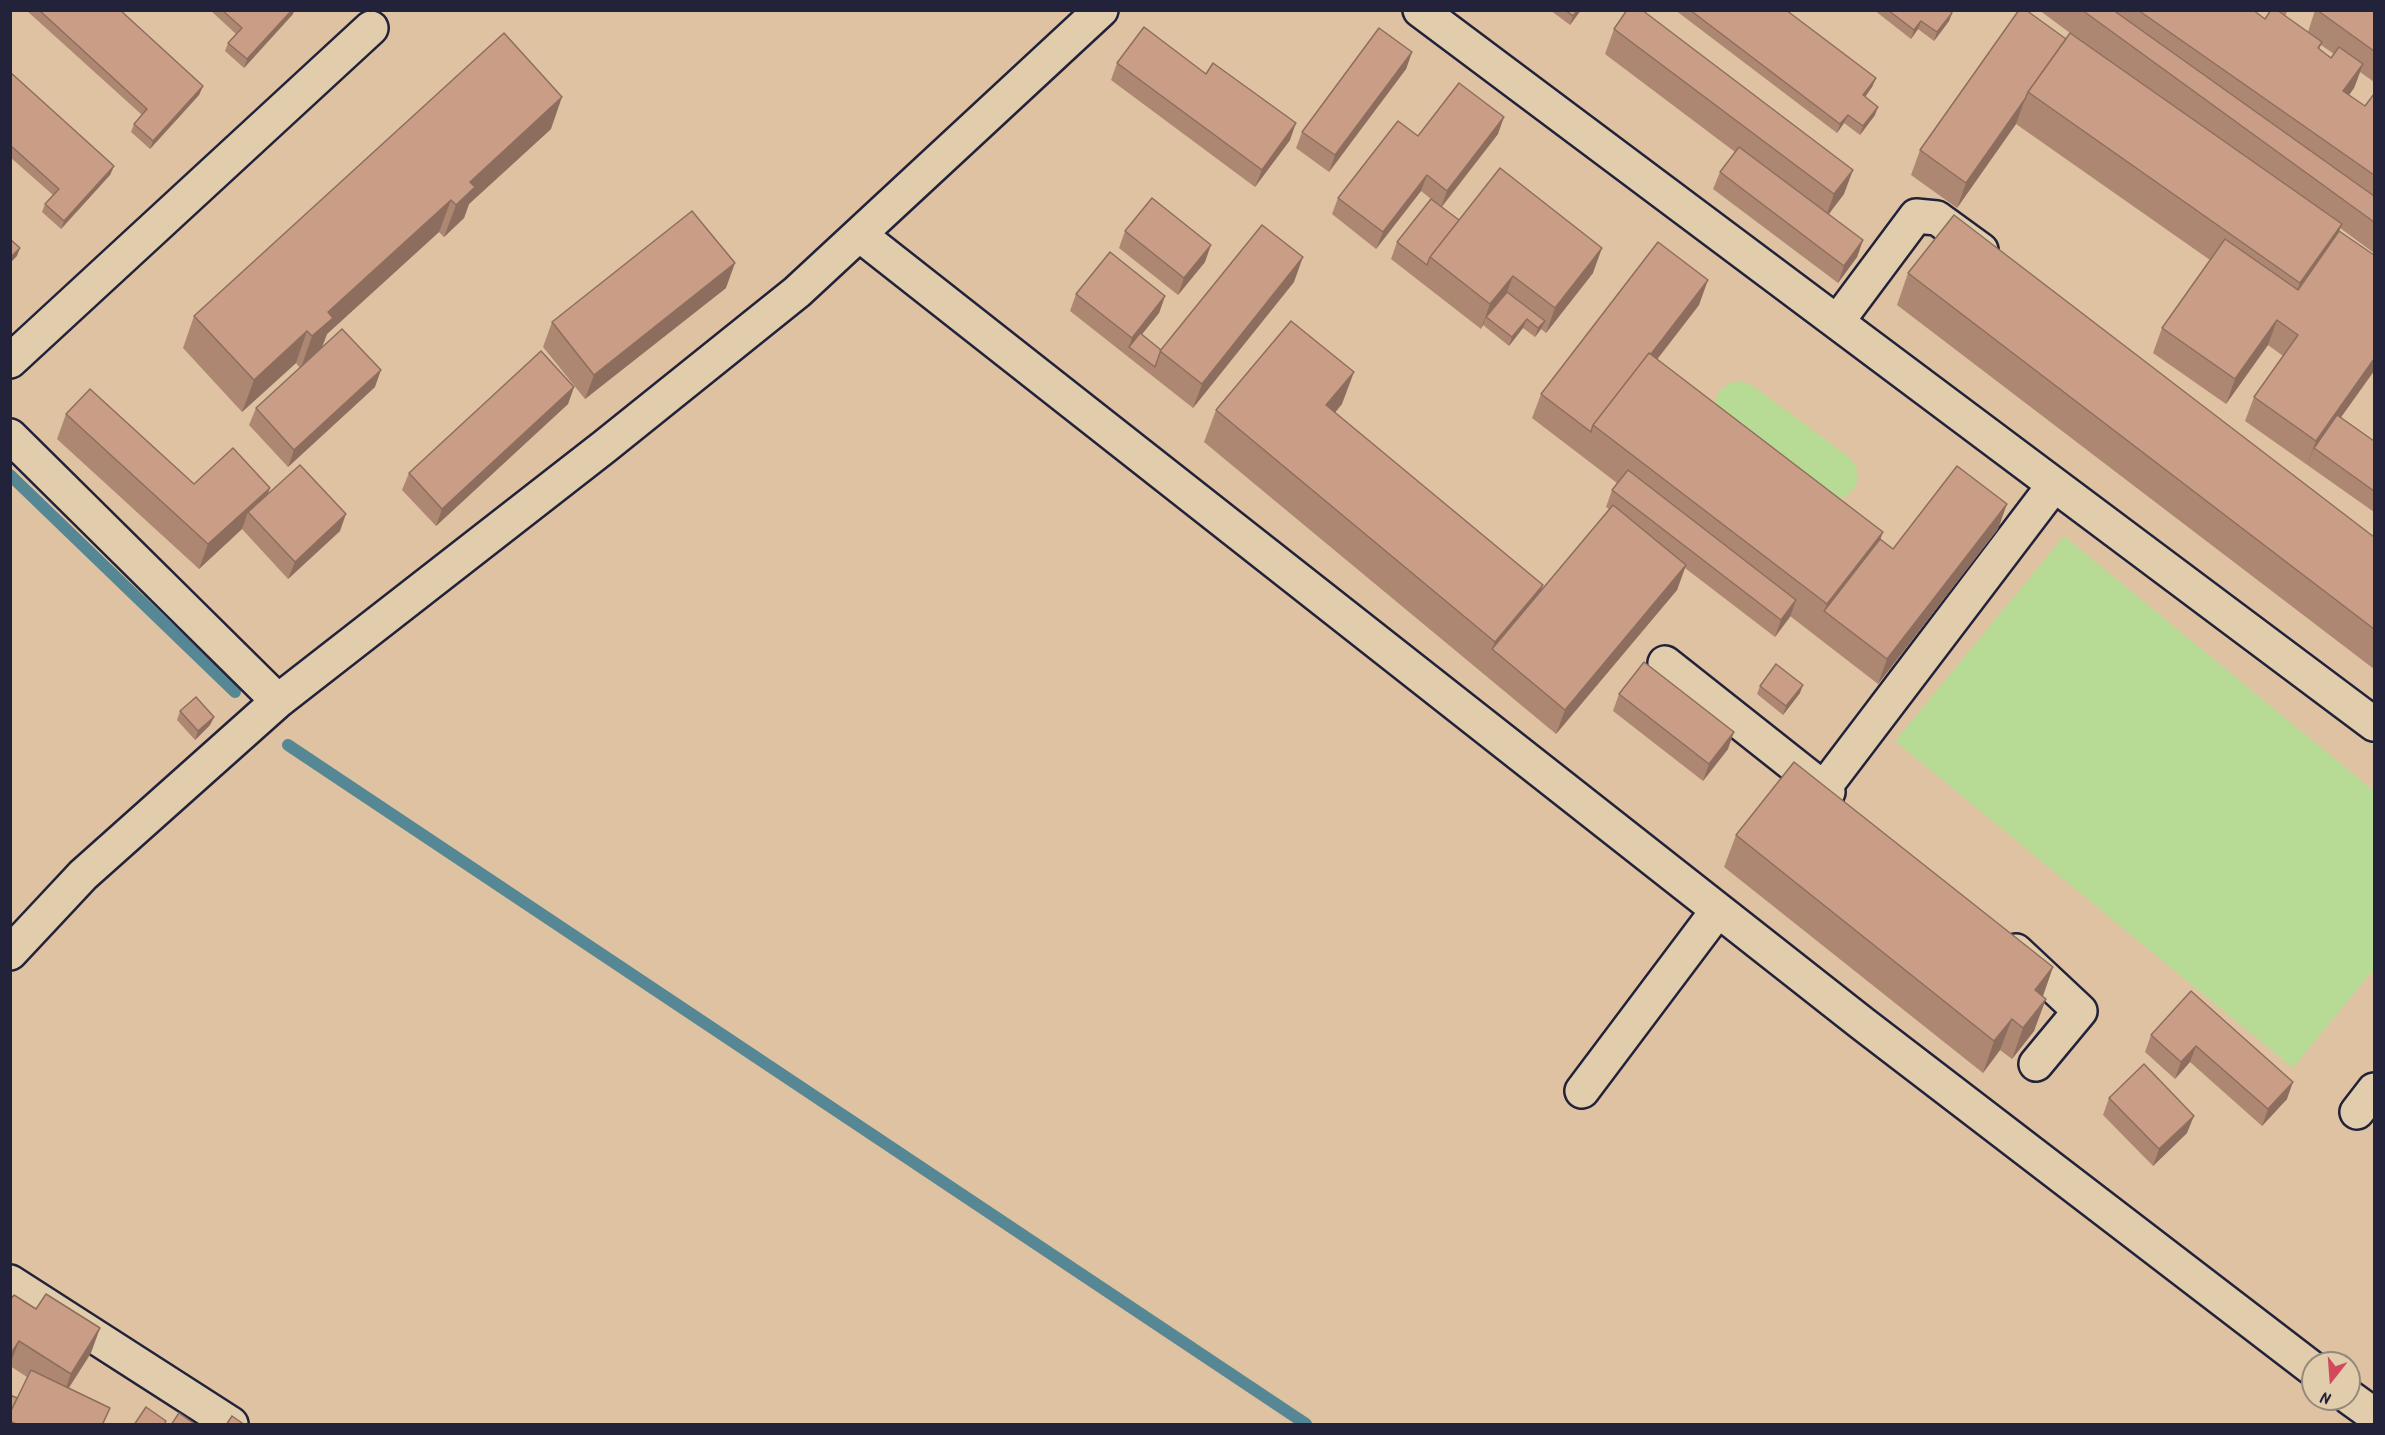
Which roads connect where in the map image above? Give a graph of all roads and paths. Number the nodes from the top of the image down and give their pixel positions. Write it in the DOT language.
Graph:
graph roads {
  1 [pos="1101,10"];
  2 [pos="1420,10"];
  3 [pos="371,28"];
  4 [pos="860,235"];
  5 [pos="2004,267"];
  6 [pos="1837,322"];
  7 [pos="10,361"];
  8 [pos="10,436"];
  9 [pos="2054,485"];
  10 [pos="1665,663"];
  11 [pos="278,701"];
  12 [pos="2373,718"];
  13 [pos="1824,788"];
  14 [pos="1851,812"];
  15 [pos="1718,910"];
  16 [pos="1997,935"];
  17 [pos="10,953"];
  18 [pos="2036,1064"];
  19 [pos="1582,1091"];
  20 [pos="10,1282"];
  21 [pos="2301,1360"];
  22 [pos="2361,1406"];
  23 [pos="2374,1415"];
  24 [pos="231,1425"];
  1 -- 4 [label="street"];
  2 -- 6 [label="street"];
  3 -- 7 [label="street"];
  4 -- 11 [label="street"];
  4 -- 15 [label="street"];
  5 -- 6 [label="street"];
  6 -- 9 [label="street"];
  8 -- 11 [label="street"];
  9 -- 12 [label="street"];
  9 -- 13 [label="street"];
  10 -- 13 [label="street"];
  11 -- 17 [label="street"];
  13 -- 14 [label="street"];
  15 -- 19 [label="street"];
  15 -- 21 [label="street"];
  16 -- 18 [label="street"];
  20 -- 24 [label="street"];
  22 -- 23 [label="street"];
}
